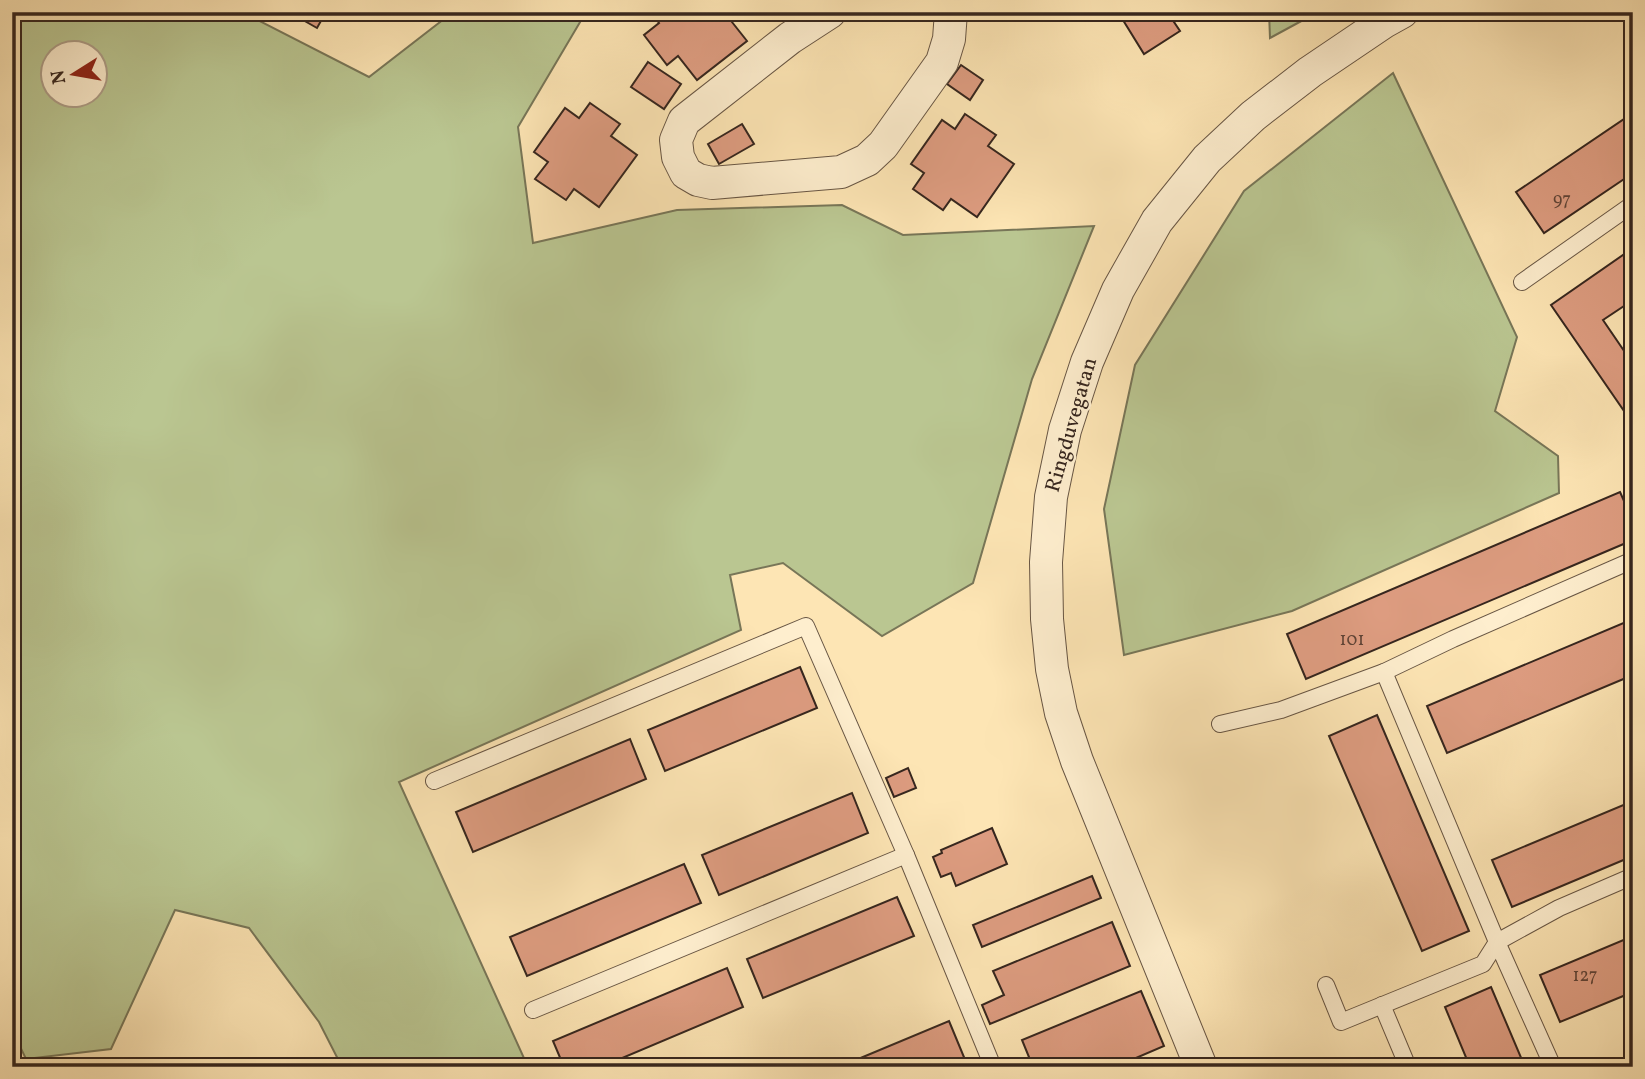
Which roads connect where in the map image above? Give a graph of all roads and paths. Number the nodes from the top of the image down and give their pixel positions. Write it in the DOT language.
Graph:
graph roads {
  1 [pos="830,12"];
  2 [pos="951,12"];
  3 [pos="1402,12"];
  4 [pos="1633,204"];
  5 [pos="1522,282"];
  6 [pos="1633,560"];
  7 [pos="1384,673"];
  8 [pos="1220,724"];
  9 [pos="434,781"];
  10 [pos="906,855"];
  11 [pos="1633,876"];
  12 [pos="1497,942"];
  13 [pos="1326,985"];
  14 [pos="1382,1005"];
  15 [pos="533,1010"];
  16 [pos="993,1067"];
  17 [pos="1201,1067"];
  18 [pos="1408,1067"];
  19 [pos="1553,1067"];
  1 -- 2 [label="street"];
  3 -- 17 [label="street, Ringduvegatan"];
  4 -- 5 [label="lane"];
  6 -- 7 [label="lane"];
  7 -- 8 [label="lane"];
  7 -- 12 [label="lane"];
  9 -- 10 [label="lane"];
  10 -- 15 [label="lane"];
  10 -- 16 [label="lane"];
  11 -- 12 [label="lane"];
  12 -- 14 [label="lane"];
  12 -- 19 [label="lane"];
  13 -- 14 [label="lane"];
  14 -- 18 [label="lane"];
}
